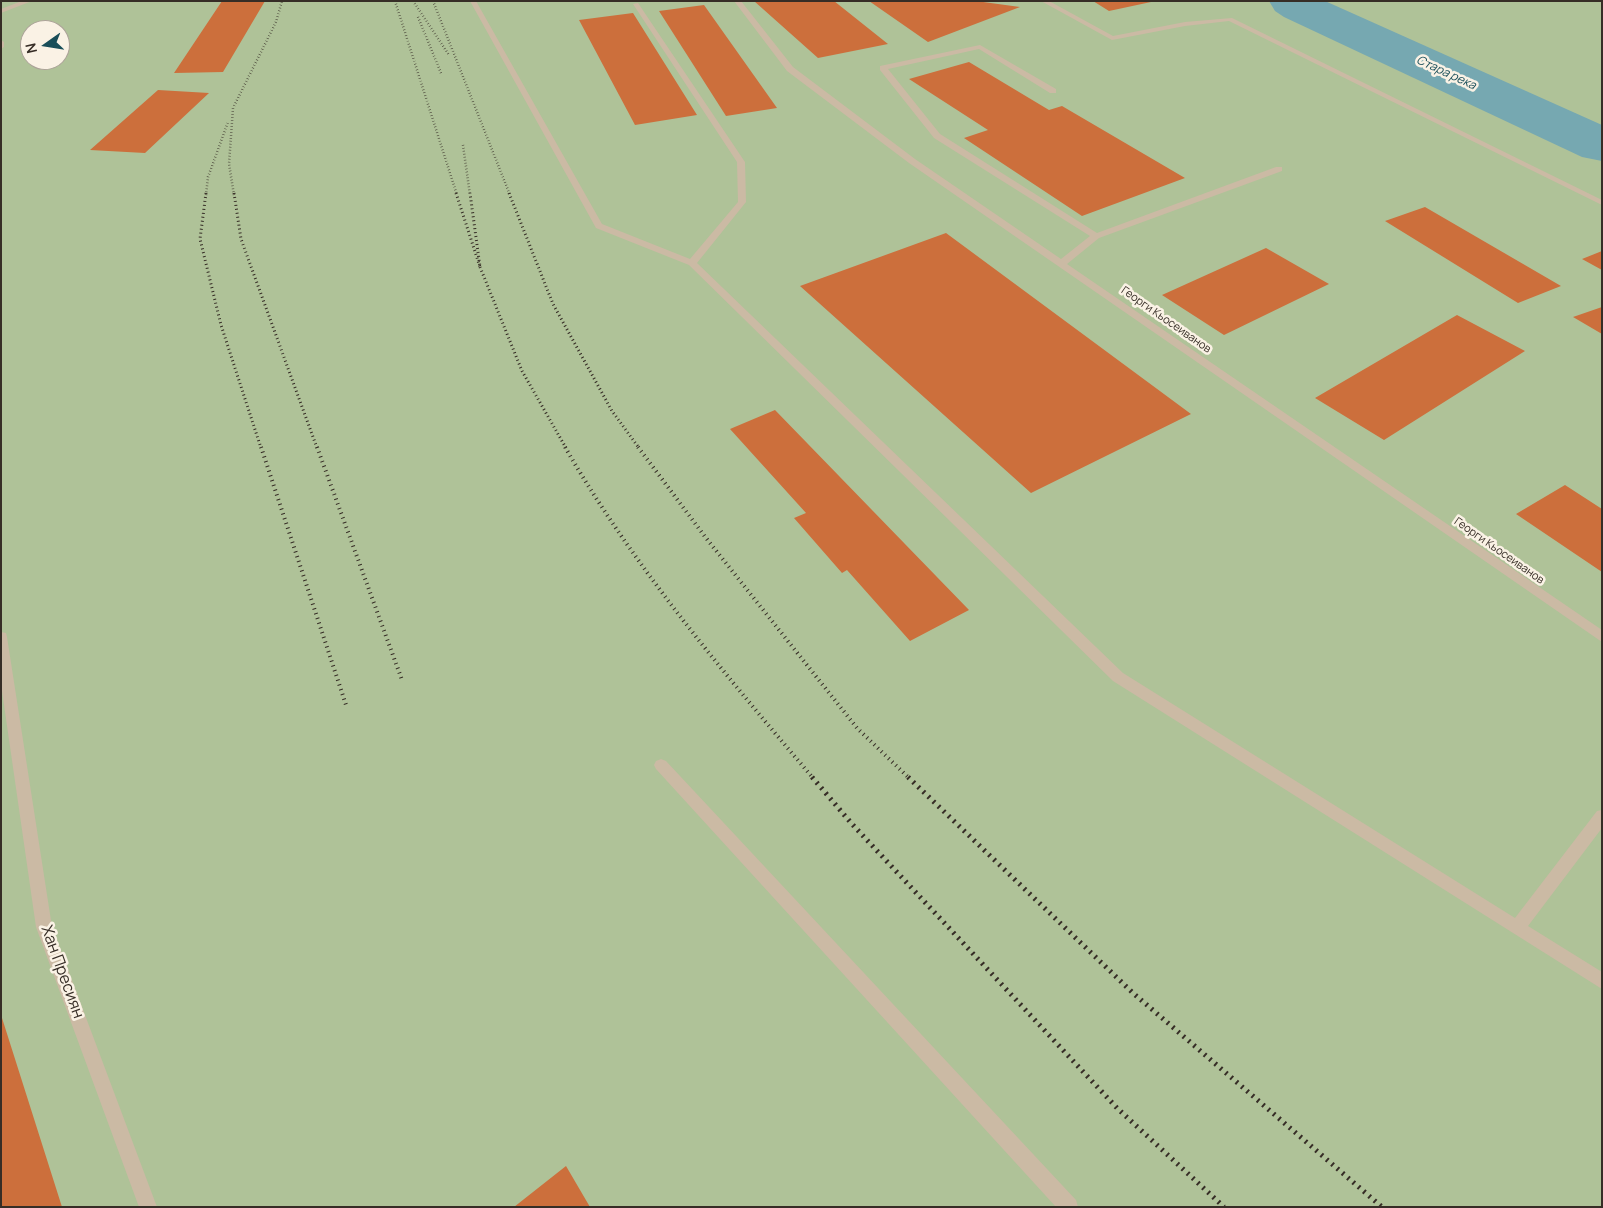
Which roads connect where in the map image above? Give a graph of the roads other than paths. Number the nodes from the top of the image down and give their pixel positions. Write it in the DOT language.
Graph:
graph roads {
  1 [pos="29,1"];
  2 [pos="473,1"];
  3 [pos="737,1"];
  4 [pos="1044,1"];
  5 [pos="636,4"];
  6 [pos="1,11"];
  7 [pos="1,42"];
  8 [pos="1,46"];
  9 [pos="1054,91"];
  10 [pos="1279,169"];
  11 [pos="1602,204"];
  12 [pos="1096,236"];
  13 [pos="692,264"];
  14 [pos="1062,264"];
  15 [pos="1,637"];
  16 [pos="1602,637"];
  17 [pos="661,765"];
  18 [pos="1602,816"];
  19 [pos="1517,928"];
  20 [pos="1602,981"];
  21 [pos="148,1207"];
  22 [pos="1069,1207"];
  1 -- 6 [label="street"];
  2 -- 13 [label="street"];
  3 -- 14 [label="street, Георги Кьосеиванов"];
  4 -- 11 [label="street"];
  5 -- 13 [label="street"];
  7 -- 8 [label="street"];
  9 -- 12 [label="street"];
  10 -- 12 [label="street"];
  12 -- 14 [label="street"];
  13 -- 19 [label="street"];
  14 -- 16 [label="street, Георги Кьосеиванов"];
  15 -- 21 [label="street, Хан Пресиян"];
  17 -- 22 [label="street"];
  18 -- 19 [label="street"];
  19 -- 20 [label="street"];
}
